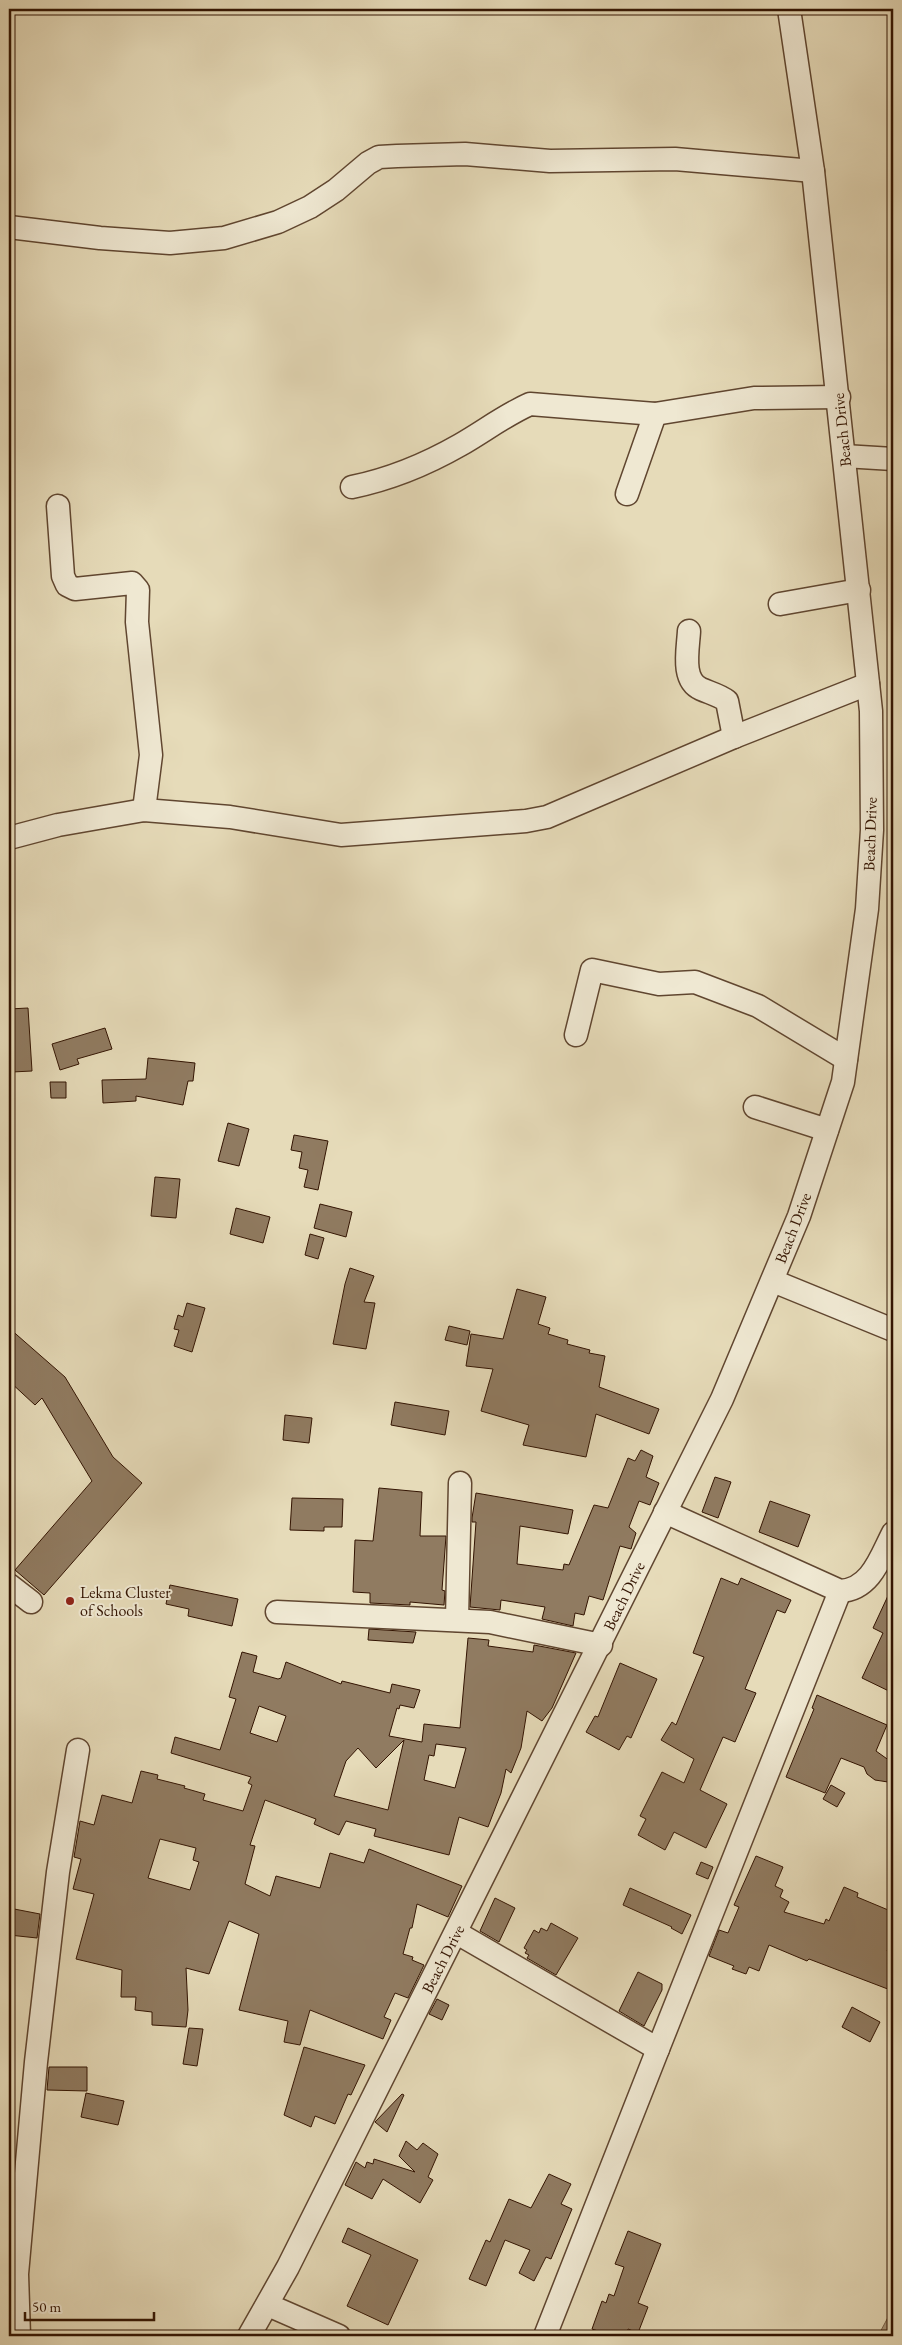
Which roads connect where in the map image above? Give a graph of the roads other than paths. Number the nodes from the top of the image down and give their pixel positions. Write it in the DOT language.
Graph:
graph roads {
  1 [pos="789,9"];
  2 [pos="813,171"];
  3 [pos="9,227"];
  4 [pos="839,397"];
  5 [pos="655,414"];
  6 [pos="844,456"];
  7 [pos="893,459"];
  8 [pos="352,487"];
  9 [pos="627,494"];
  10 [pos="58,506"];
  11 [pos="859,590"];
  12 [pos="780,604"];
  13 [pos="689,631"];
  14 [pos="868,684"];
  15 [pos="734,737"];
  16 [pos="144,810"];
  17 [pos="9,838"];
  18 [pos="576,1035"];
  19 [pos="846,1059"];
  20 [pos="755,1107"];
  21 [pos="827,1130"];
  22 [pos="773,1280"];
  23 [pos="893,1330"];
  24 [pos="460,1483"];
  25 [pos="665,1512"];
  26 [pos="893,1532"];
  27 [pos="9,1585"];
  28 [pos="840,1591"];
  29 [pos="31,1602"];
  30 [pos="277,1612"];
  31 [pos="457,1620"];
  32 [pos="601,1645"];
  33 [pos="78,1750"];
  34 [pos="456,1933"];
  35 [pos="658,2049"];
  36 [pos="13,2274"];
  37 [pos="268,2305"];
  38 [pos="19,2336"];
  39 [pos="249,2336"];
  40 [pos="339,2336"];
  41 [pos="545,2336"];
  1 -- 2 [label="street, Beach Drive"];
  2 -- 3 [label="street"];
  2 -- 4 [label="street, Beach Drive"];
  4 -- 5 [label="street"];
  4 -- 6 [label="street, Beach Drive"];
  5 -- 8 [label="street"];
  5 -- 9 [label="street"];
  6 -- 7 [label="street"];
  6 -- 11 [label="street, Beach Drive"];
  10 -- 16 [label="street"];
  11 -- 12 [label="street"];
  11 -- 14 [label="street, Beach Drive"];
  13 -- 15 [label="street"];
  14 -- 15 [label="street"];
  14 -- 19 [label="street, Beach Drive"];
  15 -- 16 [label="street"];
  16 -- 17 [label="street"];
  18 -- 19 [label="street"];
  19 -- 21 [label="street, Beach Drive"];
  20 -- 21 [label="street"];
  21 -- 22 [label="street, Beach Drive"];
  22 -- 23 [label="street"];
  22 -- 25 [label="street, Beach Drive"];
  24 -- 31 [label="street"];
  25 -- 28 [label="street"];
  25 -- 32 [label="street, Beach Drive"];
  26 -- 28 [label="street"];
  27 -- 29 [label="street"];
  28 -- 35 [label="street"];
  30 -- 31 [label="street"];
  31 -- 32 [label="street"];
  32 -- 34 [label="street, Beach Drive"];
  33 -- 36 [label="street"];
  34 -- 35 [label="street"];
  34 -- 37 [label="street, Beach Drive"];
  35 -- 41 [label="street"];
  36 -- 38 [label="street"];
  37 -- 39 [label="street, Beach Drive"];
  37 -- 40 [label="street"];
}
